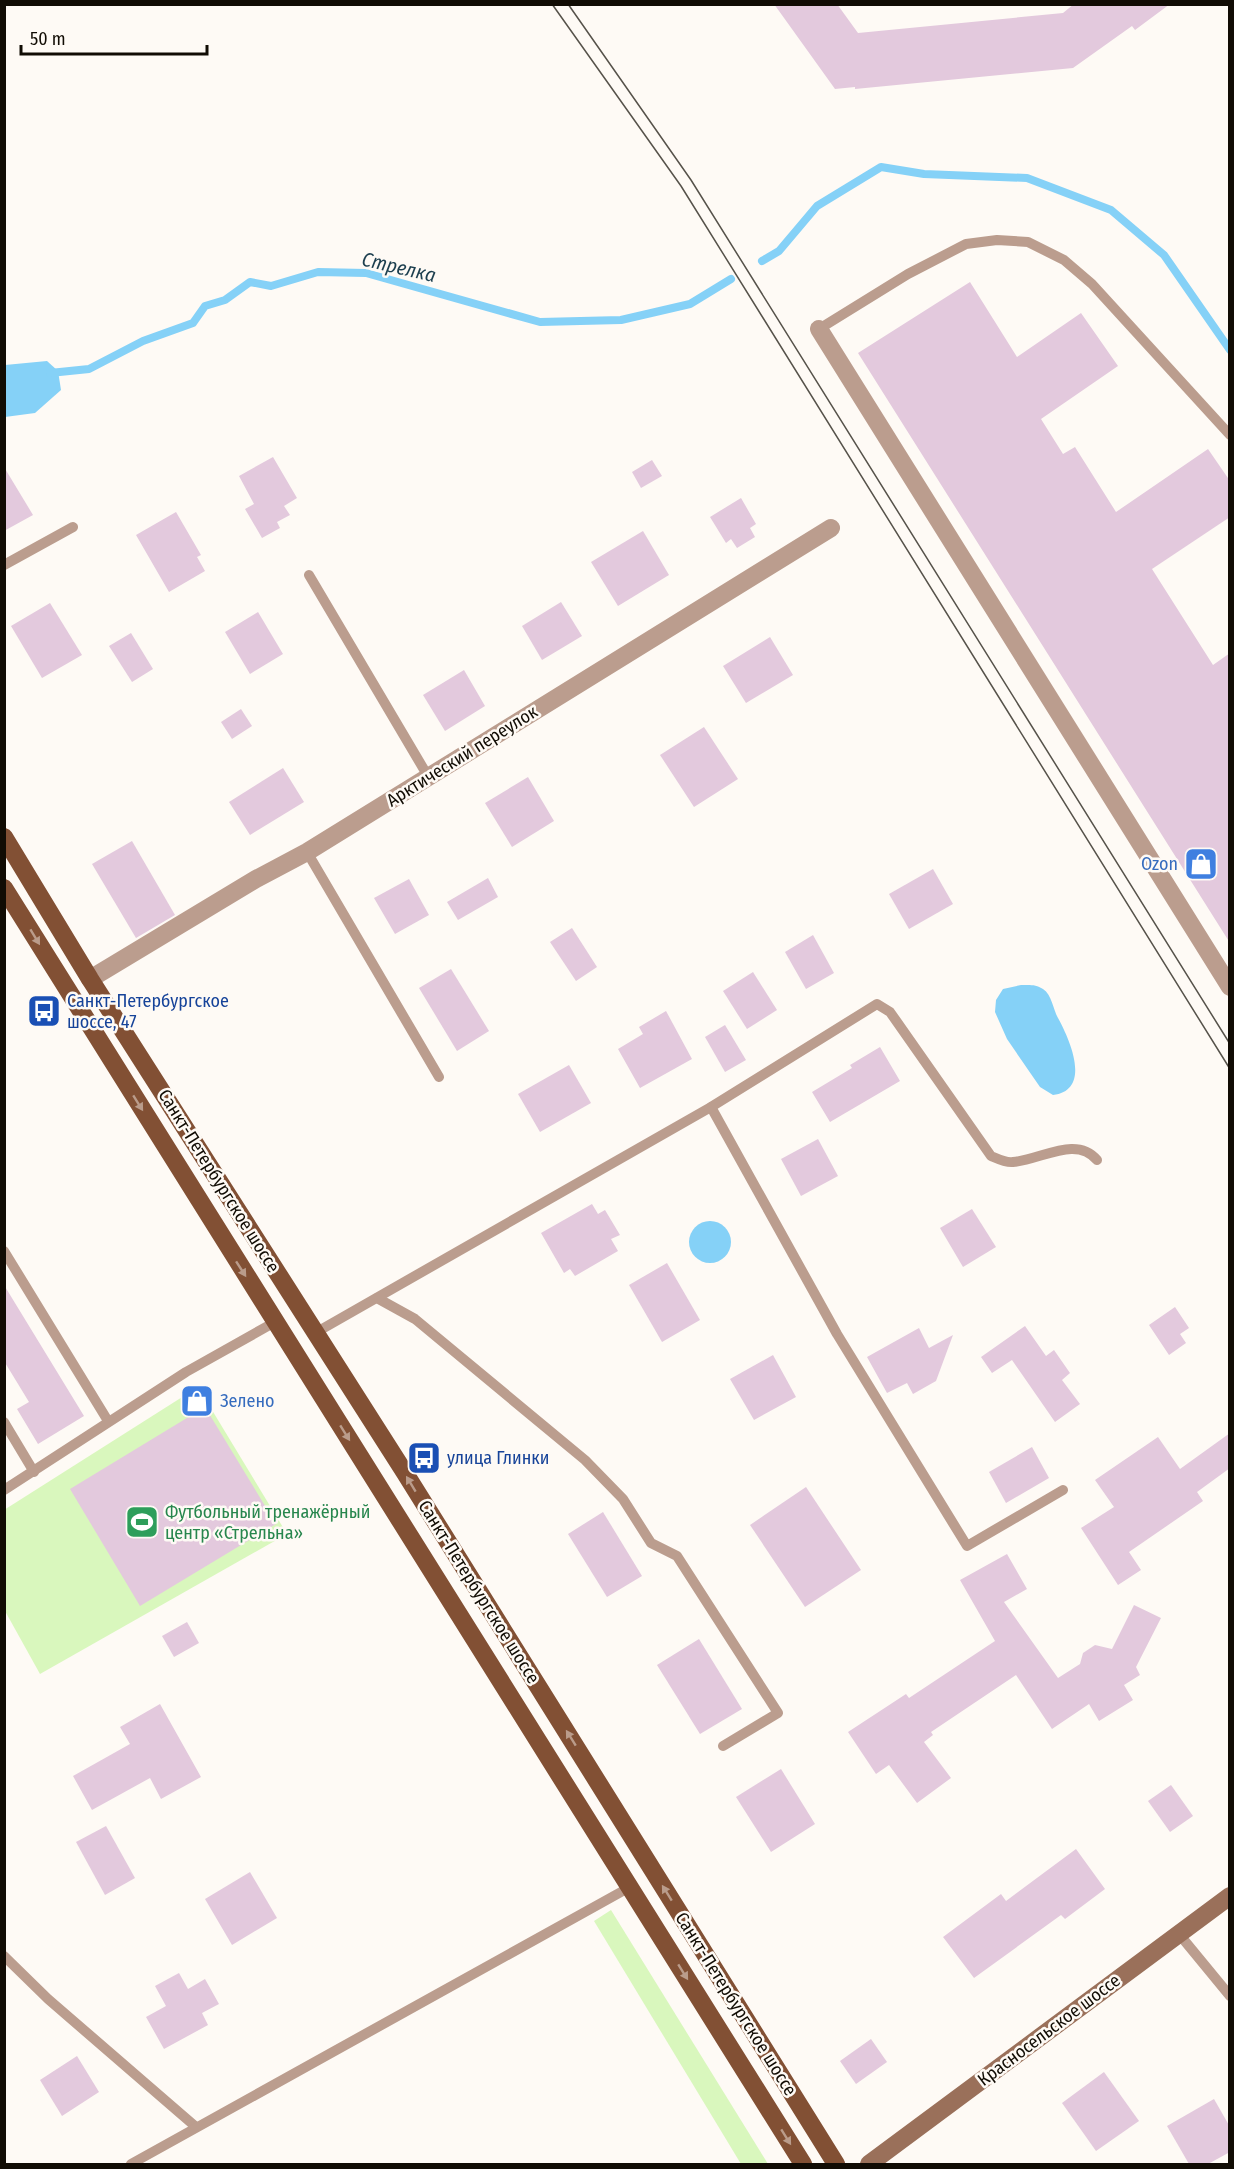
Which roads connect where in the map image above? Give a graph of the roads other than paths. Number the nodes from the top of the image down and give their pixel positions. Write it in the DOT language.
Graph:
graph roads {
  1 [pos="819,329"];
  2 [pos="1230,435"];
  3 [pos="73,527"];
  4 [pos="831,528"];
  5 [pos="4,565"];
  6 [pos="309,575"];
  7 [pos="429,778"];
  8 [pos="4,837"];
  9 [pos="308,852"];
  10 [pos="4,888"];
  11 [pos="90,979"];
  12 [pos="1230,987"];
  13 [pos="439,1077"];
  14 [pos="711,1107"];
  15 [pos="1096,1161"];
  16 [pos="4,1251"];
  17 [pos="377,1298"];
  18 [pos="275,1323"];
  19 [pos="315,1333"];
  20 [pos="108,1421"];
  21 [pos="4,1422"];
  22 [pos="34,1472"];
  23 [pos="4,1490"];
  24 [pos="1063,1490"];
  25 [pos="723,1746"];
  26 [pos="630,1887"];
  27 [pos="1230,1896"];
  28 [pos="1179,1934"];
  29 [pos="4,1956"];
  30 [pos="1230,1996"];
  31 [pos="196,2127"];
  32 [pos="131,2164"];
  33 [pos="803,2164"];
  34 [pos="836,2164"];
  35 [pos="869,2164"];
  1 -- 2 [label="lane"];
  1 -- 12 [label="street"];
  3 -- 5 [label="lane"];
  4 -- 7 [label="street, Арктический переулок"];
  6 -- 7 [label="lane"];
  7 -- 9 [label="street, Арктический переулок"];
  8 -- 11 [label="main road, Санкт-Петербургское шоссе"];
  9 -- 11 [label="street, Арктический переулок"];
  9 -- 13 [label="lane"];
  10 -- 18 [label="main road, Санкт-Петербургское шоссе, one-way"];
  11 -- 19 [label="main road, Санкт-Петербургское шоссе"];
  14 -- 15 [label="lane"];
  14 -- 17 [label="lane"];
  14 -- 24 [label="lane"];
  16 -- 20 [label="lane"];
  17 -- 19 [label="lane"];
  17 -- 25 [label="lane"];
  18 -- 20 [label="lane"];
  18 -- 26 [label="main road, Санкт-Петербургское шоссе, one-way"];
  34 -- 19 [label="main road, Санкт-Петербургское шоссе, one-way"];
  20 -- 22 [label="lane"];
  21 -- 22 [label="lane"];
  22 -- 23 [label="lane"];
  26 -- 31 [label="lane"];
  26 -- 33 [label="main road, Санкт-Петербургское шоссе, one-way"];
  27 -- 28 [label="main road, Красносельское шоссе"];
  28 -- 30 [label="lane"];
  28 -- 35 [label="main road, Красносельское шоссе"];
  29 -- 31 [label="lane"];
  31 -- 32 [label="lane"];
}
